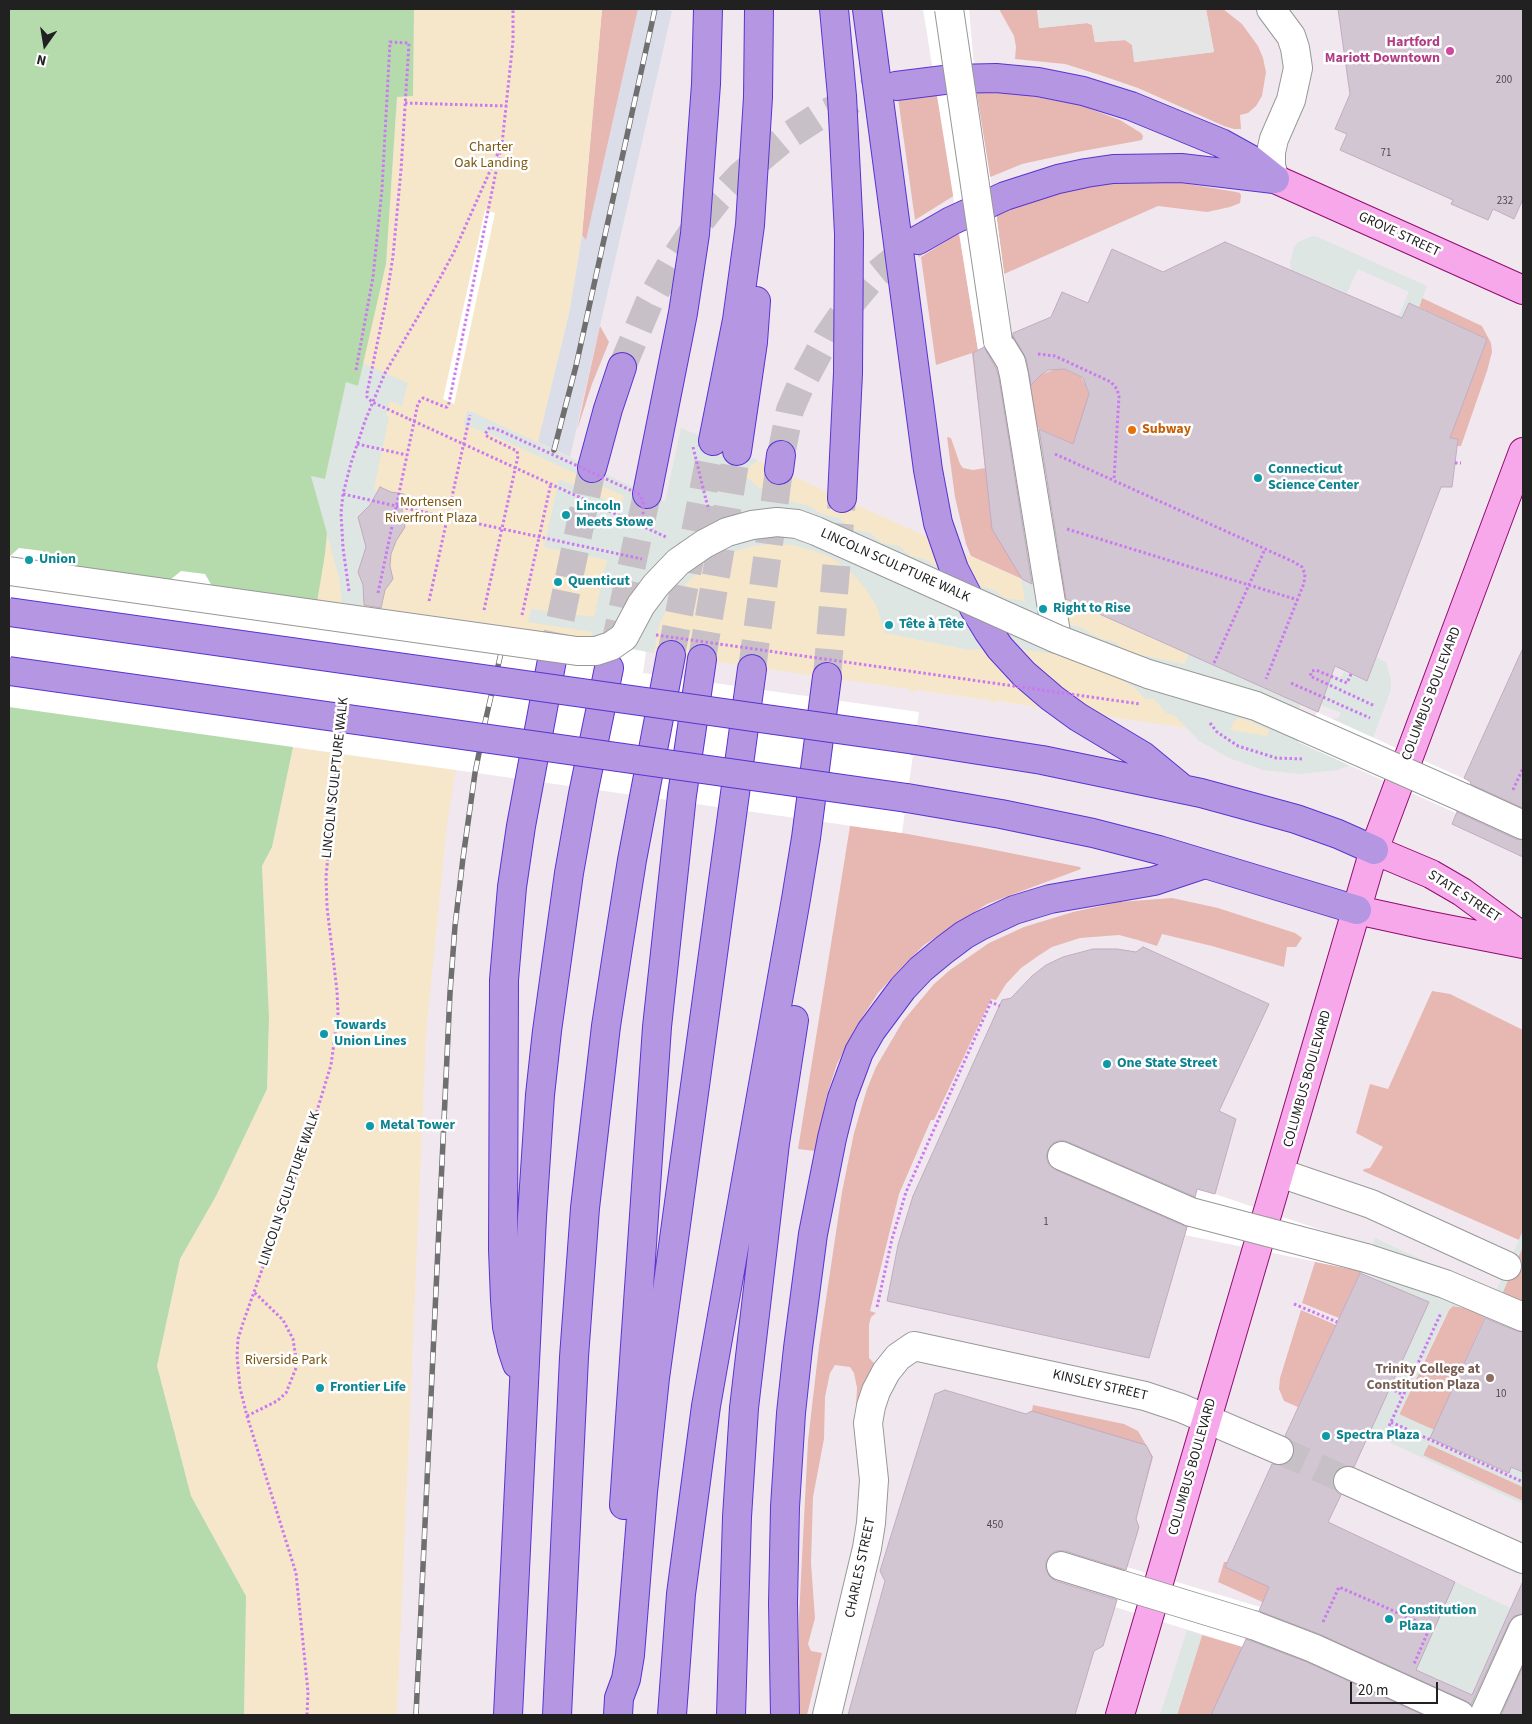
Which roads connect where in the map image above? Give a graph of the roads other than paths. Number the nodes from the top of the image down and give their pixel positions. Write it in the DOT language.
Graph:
graph roads {
  1 [pos="708,9"];
  2 [pos="759,9"];
  3 [pos="834,9"];
  4 [pos="867,9"];
  5 [pos="949,9"];
  6 [pos="1271,9"];
  7 [pos="896,86"];
  8 [pos="1275,179"];
  9 [pos="918,240"];
  10 [pos="1523,290"];
  11 [pos="622,367"];
  12 [pos="714,446"];
  13 [pos="1523,452"];
  14 [pos="592,468"];
  15 [pos="647,494"];
  16 [pos="842,498"];
  17 [pos="9,571"];
  18 [pos="9,612"];
  19 [pos="1057,639"];
  20 [pos="671,655"];
  21 [pos="552,660"];
  22 [pos="702,660"];
  23 [pos="609,668"];
  24 [pos="752,669"];
  25 [pos="9,671"];
  26 [pos="827,677"];
  27 [pos="1183,789"];
  28 [pos="1523,825"];
  29 [pos="1374,850"];
  30 [pos="1205,864"];
  31 [pos="796,899"];
  32 [pos="1357,910"];
  33 [pos="1523,937"];
  34 [pos="1523,944"];
  35 [pos="1062,1156"];
  36 [pos="1280,1173"];
  37 [pos="1507,1266"];
  38 [pos="1523,1317"];
  39 [pos="914,1346"];
  40 [pos="524,1384"];
  41 [pos="1207,1418"];
  42 [pos="1279,1450"];
  43 [pos="1348,1480"];
  44 [pos="1523,1559"];
  45 [pos="1061,1566"];
  46 [pos="1523,1630"];
  47 [pos="619,1707"];
  48 [pos="508,1715"];
  49 [pos="557,1715"];
  50 [pos="672,1715"];
  51 [pos="731,1715"];
  52 [pos="785,1715"];
  53 [pos="827,1715"];
  54 [pos="1120,1715"];
  55 [pos="1460,1715"];
  56 [pos="1484,1715"];
  1 -- 15 [label="highway"];
  2 -- 12 [label="highway"];
  3 -- 16 [label="highway"];
  4 -- 27 [label="highway"];
  5 -- 19 [label="street, bridge"];
  6 -- 8 [label="street"];
  7 -- 8 [label="highway"];
  8 -- 9 [label="highway"];
  8 -- 10 [label="main road, GROVE STREET"];
  11 -- 14 [label="highway"];
  13 -- 29 [label="main road, COLUMBUS BOULEVARD"];
  17 -- 19 [label="street, LINCOLN SCULPTURE WALK, bridge"];
  18 -- 27 [label="highway, bridge"];
  19 -- 28 [label="street, LINCOLN SCULPTURE WALK, bridge"];
  20 -- 49 [label="highway"];
  21 -- 40 [label="highway"];
  22 -- 47 [label="highway"];
  23 -- 40 [label="highway"];
  24 -- 47 [label="highway"];
  25 -- 30 [label="highway, bridge"];
  26 -- 31 [label="highway"];
  27 -- 29 [label="highway"];
  29 -- 32 [label="main road, COLUMBUS BOULEVARD"];
  29 -- 33 [label="main road, STATE STREET"];
  30 -- 32 [label="highway"];
  30 -- 52 [label="highway"];
  31 -- 50 [label="highway"];
  31 -- 51 [label="highway"];
  32 -- 34 [label="main road, STATE STREET"];
  32 -- 36 [label="main road, COLUMBUS BOULEVARD"];
  35 -- 38 [label="street, bridge"];
  36 -- 37 [label="street"];
  36 -- 41 [label="main road, COLUMBUS BOULEVARD"];
  39 -- 41 [label="street, KINSLEY STREET"];
  39 -- 53 [label="street, CHARLES STREET"];
  40 -- 48 [label="highway"];
  41 -- 42 [label="street, KINSLEY STREET"];
  41 -- 54 [label="main road, COLUMBUS BOULEVARD"];
  43 -- 44 [label="street"];
  45 -- 55 [label="street, bridge"];
  46 -- 56 [label="street"];
}
